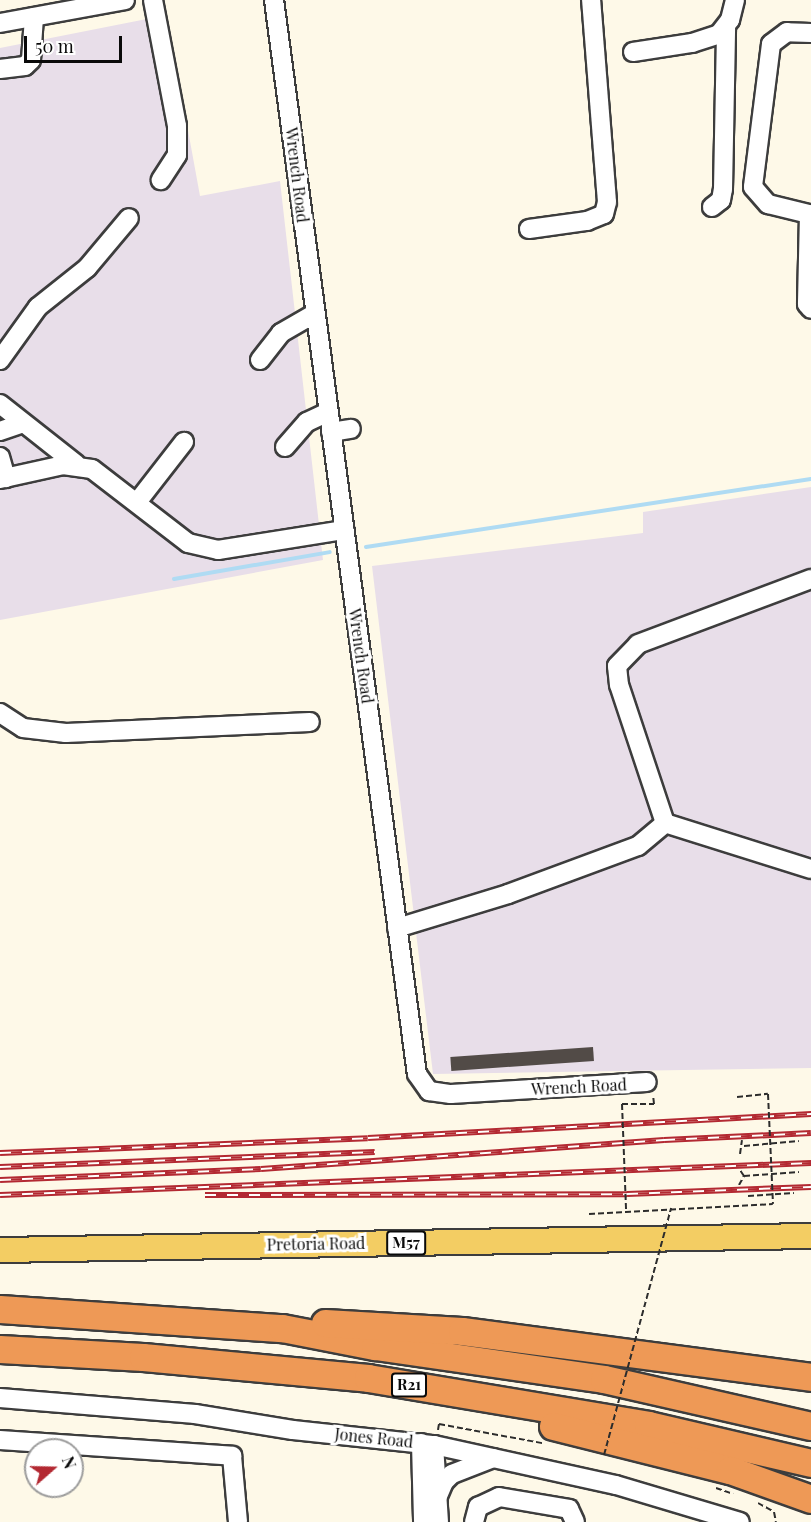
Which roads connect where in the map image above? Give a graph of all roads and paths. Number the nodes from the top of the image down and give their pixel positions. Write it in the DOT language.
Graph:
graph roads {
  1 [pos="125,0"];
  2 [pos="153,0"];
  3 [pos="274,0"];
  4 [pos="591,0"];
  5 [pos="735,0"];
  6 [pos="34,17"];
  7 [pos="0,23"];
  8 [pos="726,27"];
  9 [pos="811,33"];
  10 [pos="633,52"];
  11 [pos="0,69"];
  12 [pos="161,180"];
  13 [pos="712,207"];
  14 [pos="129,218"];
  15 [pos="529,229"];
  16 [pos="811,309"];
  17 [pos="315,313"];
  18 [pos="0,360"];
  19 [pos="260,360"];
  20 [pos="0,404"];
  21 [pos="328,411"];
  22 [pos="23,423"];
  23 [pos="351,429"];
  24 [pos="0,431"];
  25 [pos="331,432"];
  26 [pos="184,442"];
  27 [pos="285,447"];
  28 [pos="0,457"];
  29 [pos="76,464"];
  30 [pos="3,478"];
  31 [pos="138,501"];
  32 [pos="344,530"];
  33 [pos="811,579"];
  34 [pos="0,713"];
  35 [pos="310,723"];
  36 [pos="665,823"];
  37 [pos="811,869"];
  38 [pos="397,928"];
  39 [pos="647,1082"];
  40 [pos="737,1097"];
  41 [pos="650,1104"];
  42 [pos="742,1140"];
  43 [pos="799,1141"];
  44 [pos="770,1143"];
  45 [pos="744,1146"];
  46 [pos="741,1154"];
  47 [pos="740,1170"];
  48 [pos="799,1172"];
  49 [pos="771,1173"];
  50 [pos="744,1176"];
  51 [pos="739,1185"];
  52 [pos="773,1193"];
  53 [pos="794,1193"];
  54 [pos="748,1196"];
  55 [pos="671,1208"];
  56 [pos="626,1210"];
  57 [pos="589,1214"];
  58 [pos="811,1236"];
  59 [pos="0,1250"];
  60 [pos="0,1309"];
  61 [pos="282,1328"];
  62 [pos="0,1349"];
  63 [pos="811,1377"];
  64 [pos="0,1398"];
  65 [pos="516,1402"];
  66 [pos="811,1426"];
  67 [pos="0,1440"];
  68 [pos="428,1444"];
  69 [pos="604,1455"];
  70 [pos="495,1458"];
  71 [pos="811,1463"];
  72 [pos="438,1497"];
  73 [pos="749,1499"];
  74 [pos="811,1499"];
  75 [pos="238,1522"];
  76 [pos="423,1522"];
  77 [pos="439,1522"];
  78 [pos="474,1522"];
  79 [pos="575,1522"];
  80 [pos="740,1522"];
  81 [pos="776,1522"];
  1 -- 6 [label="street"];
  2 -- 12 [label="street"];
  3 -- 17 [label="street, Wrench Road"];
  4 -- 15 [label="street"];
  5 -- 8 [label="street"];
  6 -- 7 [label="street"];
  6 -- 11 [label="street"];
  8 -- 10 [label="street"];
  8 -- 13 [label="street"];
  9 -- 16 [label="street"];
  14 -- 18 [label="street"];
  17 -- 19 [label="street"];
  17 -- 21 [label="street, Wrench Road"];
  20 -- 22 [label="street"];
  21 -- 25 [label="street, Wrench Road"];
  21 -- 27 [label="street"];
  22 -- 24 [label="street"];
  22 -- 29 [label="street"];
  23 -- 25 [label="street"];
  25 -- 32 [label="street, Wrench Road"];
  26 -- 31 [label="street"];
  28 -- 30 [label="street"];
  29 -- 30 [label="street"];
  29 -- 31 [label="street"];
  31 -- 32 [label="street"];
  32 -- 38 [label="street, Wrench Road"];
  33 -- 36 [label="street"];
  34 -- 35 [label="street"];
  36 -- 37 [label="street"];
  36 -- 38 [label="street"];
  38 -- 39 [label="street, Wrench Road"];
  40 -- 44 [label="path, bridge"];
  41 -- 56 [label="path, bridge"];
  42 -- 45 [label="path"];
  43 -- 44 [label="path"];
  44 -- 45 [label="path"];
  44 -- 49 [label="path, bridge"];
  45 -- 46 [label="path"];
  47 -- 50 [label="path"];
  48 -- 49 [label="path"];
  49 -- 50 [label="path"];
  49 -- 52 [label="path, bridge"];
  50 -- 51 [label="path"];
  52 -- 53 [label="path"];
  52 -- 54 [label="path"];
  52 -- 55 [label="path, bridge"];
  55 -- 56 [label="path"];
  55 -- 69 [label="path, bridge"];
  56 -- 57 [label="path"];
  58 -- 59 [label="main road, Pretoria Road / M57"];
  60 -- 61 [label="highway, R21"];
  61 -- 63 [label="highway"];
  61 -- 66 [label="highway, R21"];
  62 -- 65 [label="highway, R21"];
  64 -- 68 [label="street, Jones Road"];
  65 -- 71 [label="highway, R21"];
  65 -- 74 [label="highway"];
  67 -- 75 [label="street"];
  68 -- 70 [label="street, Jones Road"];
  68 -- 72 [label="street"];
  68 -- 76 [label="street"];
  70 -- 72 [label="street"];
  70 -- 80 [label="street, Jones Road"];
  72 -- 77 [label="street"];
  73 -- 81 [label="path"];
  78 -- 79 [label="street"];
}
